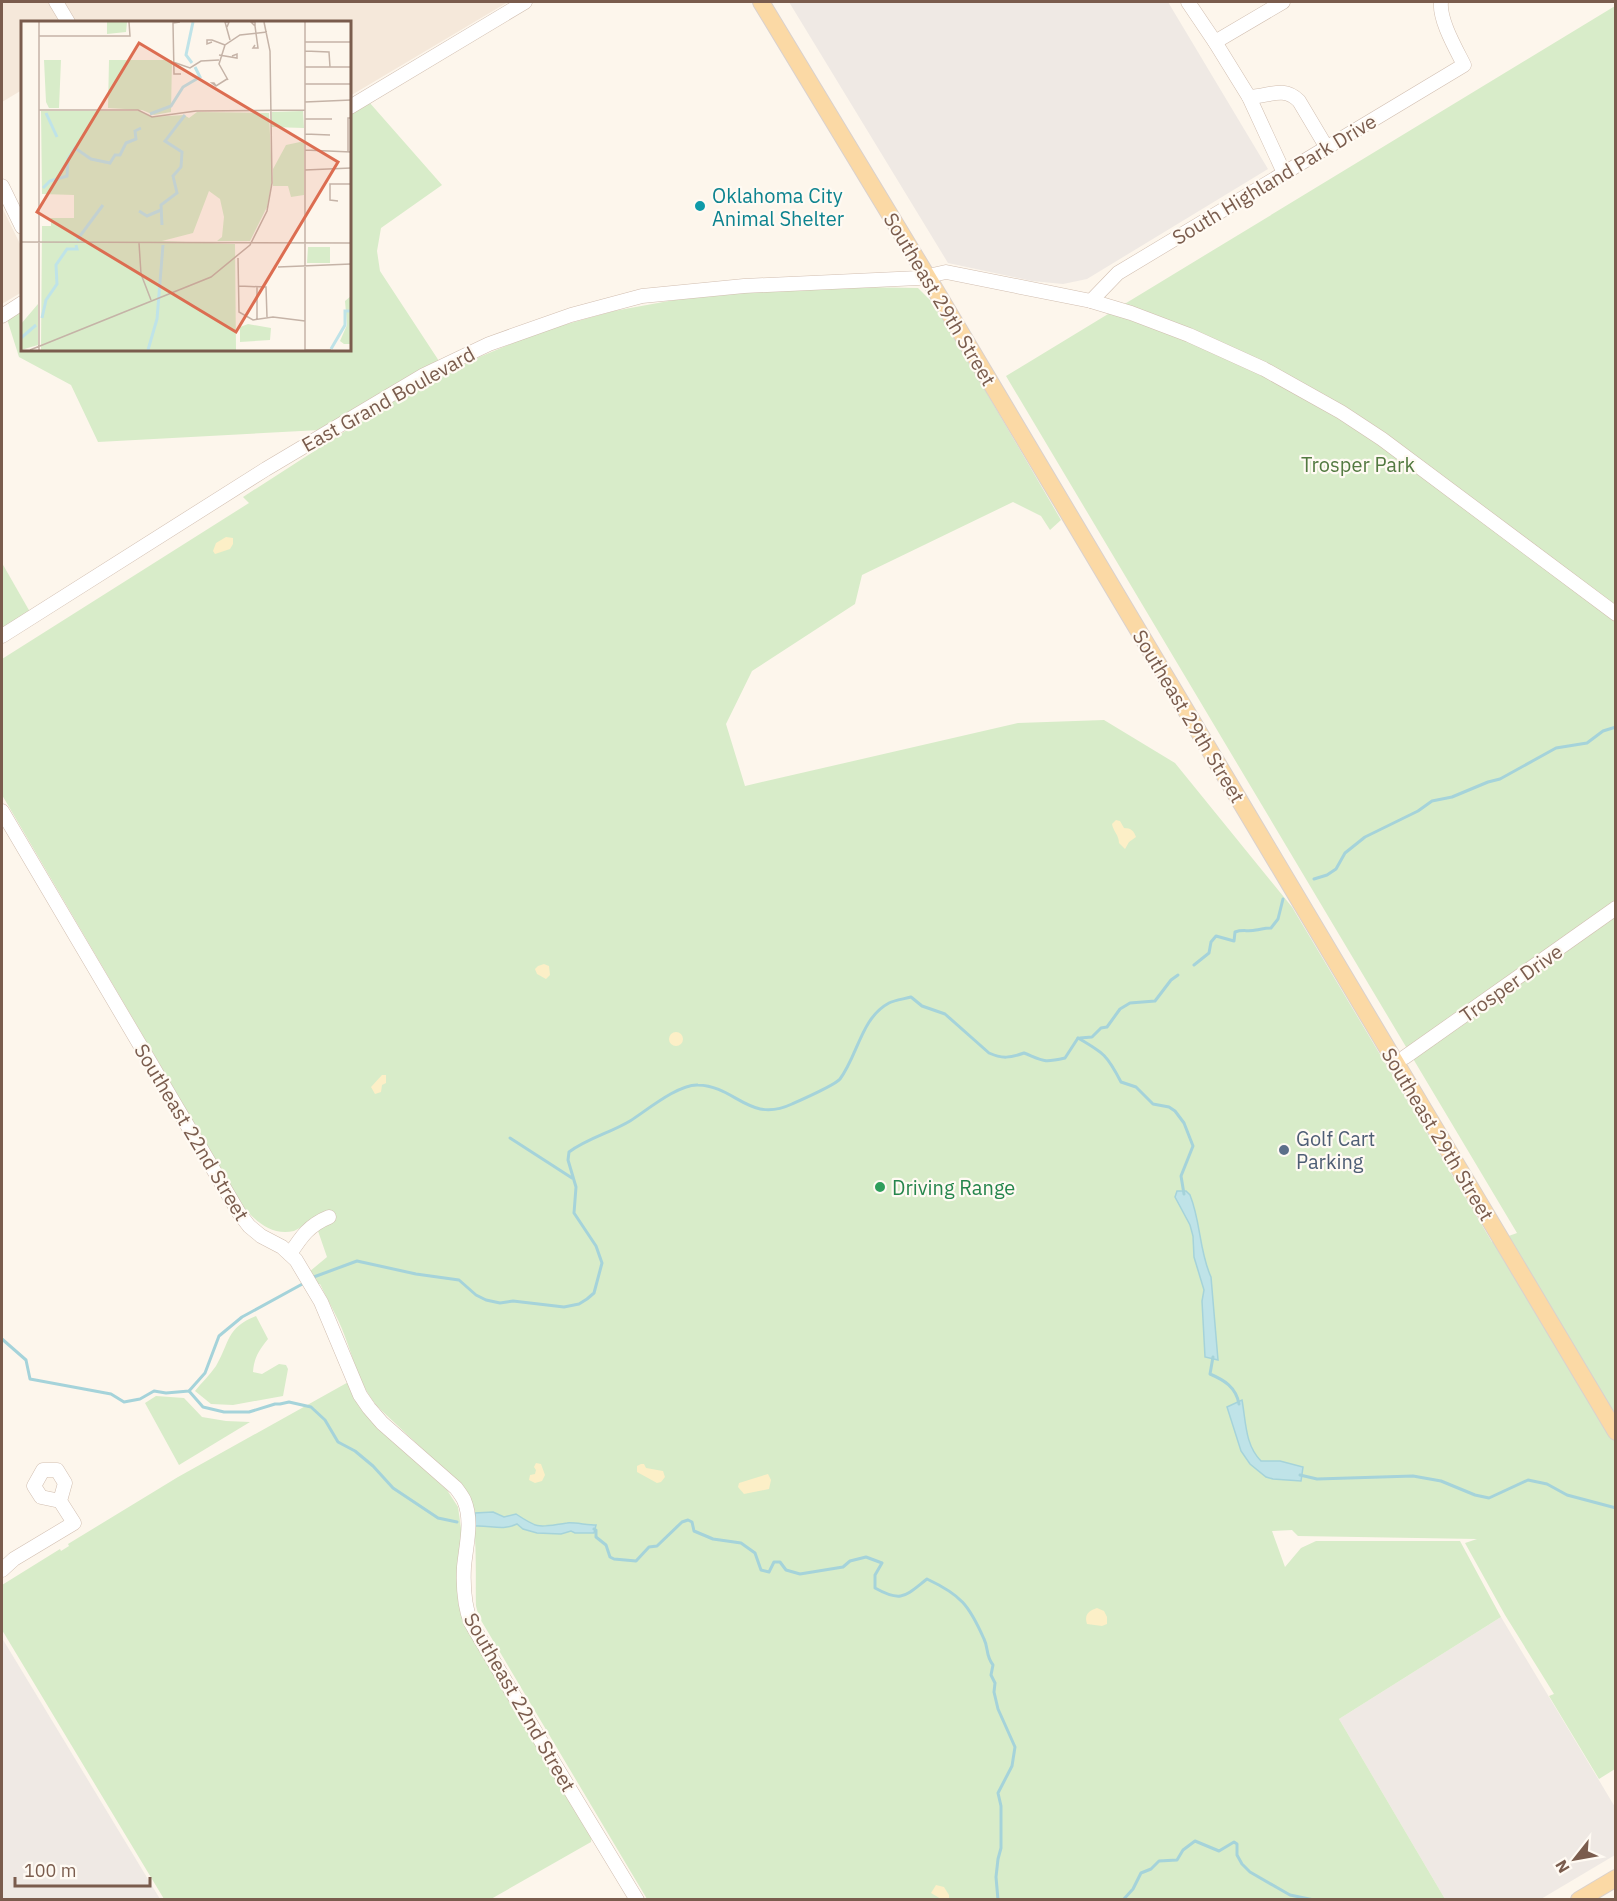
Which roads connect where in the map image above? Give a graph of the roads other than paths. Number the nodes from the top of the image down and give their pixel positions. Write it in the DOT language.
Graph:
graph roads {
  1 [pos="56,2"];
  2 [pos="525,2"];
  3 [pos="761,2"];
  4 [pos="774,2"];
  5 [pos="1188,2"];
  6 [pos="1283,2"];
  7 [pos="1441,2"];
  8 [pos="67,21"];
  9 [pos="1215,42"];
  10 [pos="1249,97"];
  11 [pos="351,106"];
  12 [pos="840,122"];
  13 [pos="1327,148"];
  14 [pos="1284,173"];
  15 [pos="2,186"];
  16 [pos="21,225"];
  17 [pos="932,275"];
  18 [pos="1091,301"];
  19 [pos="21,304"];
  20 [pos="2,316"];
  21 [pos="1616,614"];
  22 [pos="2,636"];
  23 [pos="2,811"];
  24 [pos="1616,908"];
  25 [pos="1401,1060"];
  26 [pos="329,1217"];
  27 [pos="290,1254"];
  28 [pos="1616,1410"];
  29 [pos="1616,1432"];
  30 [pos="60,1501"];
  31 [pos="2,1570"];
  32 [pos="1616,1878"];
  33 [pos="637,1899"];
  34 [pos="1579,1899"];
  1 -- 8 [label="street"];
  2 -- 11 [label="street"];
  3 -- 12 [label="main road, Southeast 29th Street"];
  4 -- 12 [label="main road, Southeast 29th Street"];
  5 -- 9 [label="street"];
  6 -- 9 [label="street"];
  7 -- 13 [label="street, South Highland Park Drive"];
  9 -- 10 [label="street"];
  10 -- 13 [label="street"];
  10 -- 14 [label="street"];
  12 -- 17 [label="main road, Southeast 29th Street"];
  13 -- 14 [label="street, South Highland Park Drive"];
  14 -- 18 [label="street, South Highland Park Drive"];
  15 -- 16 [label="street"];
  17 -- 18 [label="street, East Grand Boulevard"];
  17 -- 22 [label="street, East Grand Boulevard"];
  17 -- 25 [label="main road, Southeast 29th Street"];
  18 -- 21 [label="street, East Grand Boulevard"];
  19 -- 20 [label="street"];
  23 -- 27 [label="street, Southeast 22nd Street"];
  24 -- 25 [label="street, Trosper Drive"];
  25 -- 28 [label="main road, Southeast 29th Street"];
  25 -- 29 [label="main road, Southeast 29th Street"];
  26 -- 27 [label="street"];
  27 -- 33 [label="street, Southeast 22nd Street"];
  30 -- 31 [label="street"];
  32 -- 34 [label="main road"];
}
